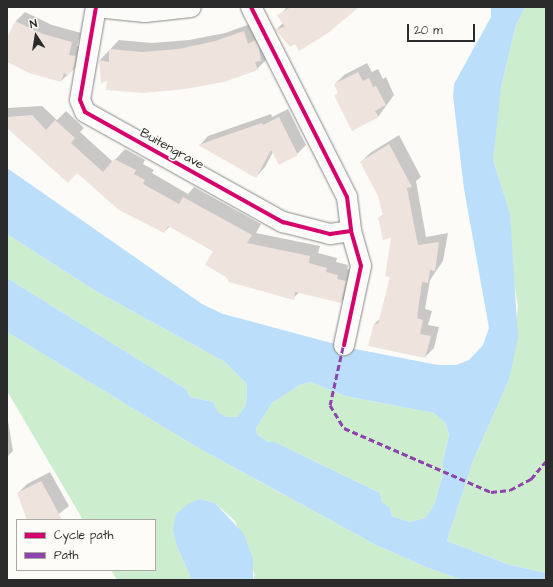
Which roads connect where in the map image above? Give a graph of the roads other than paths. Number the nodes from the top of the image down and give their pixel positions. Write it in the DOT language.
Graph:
graph roads {
  1 [pos="96,7"];
  2 [pos="191,7"];
  3 [pos="251,7"];
  4 [pos="351,231"];
  5 [pos="344,344"];
  1 -- 2 [label="street"];
  1 -- 4 [label="street, Buitengrave"];
  3 -- 4 [label="street"];
  4 -- 5 [label="street"];
}
